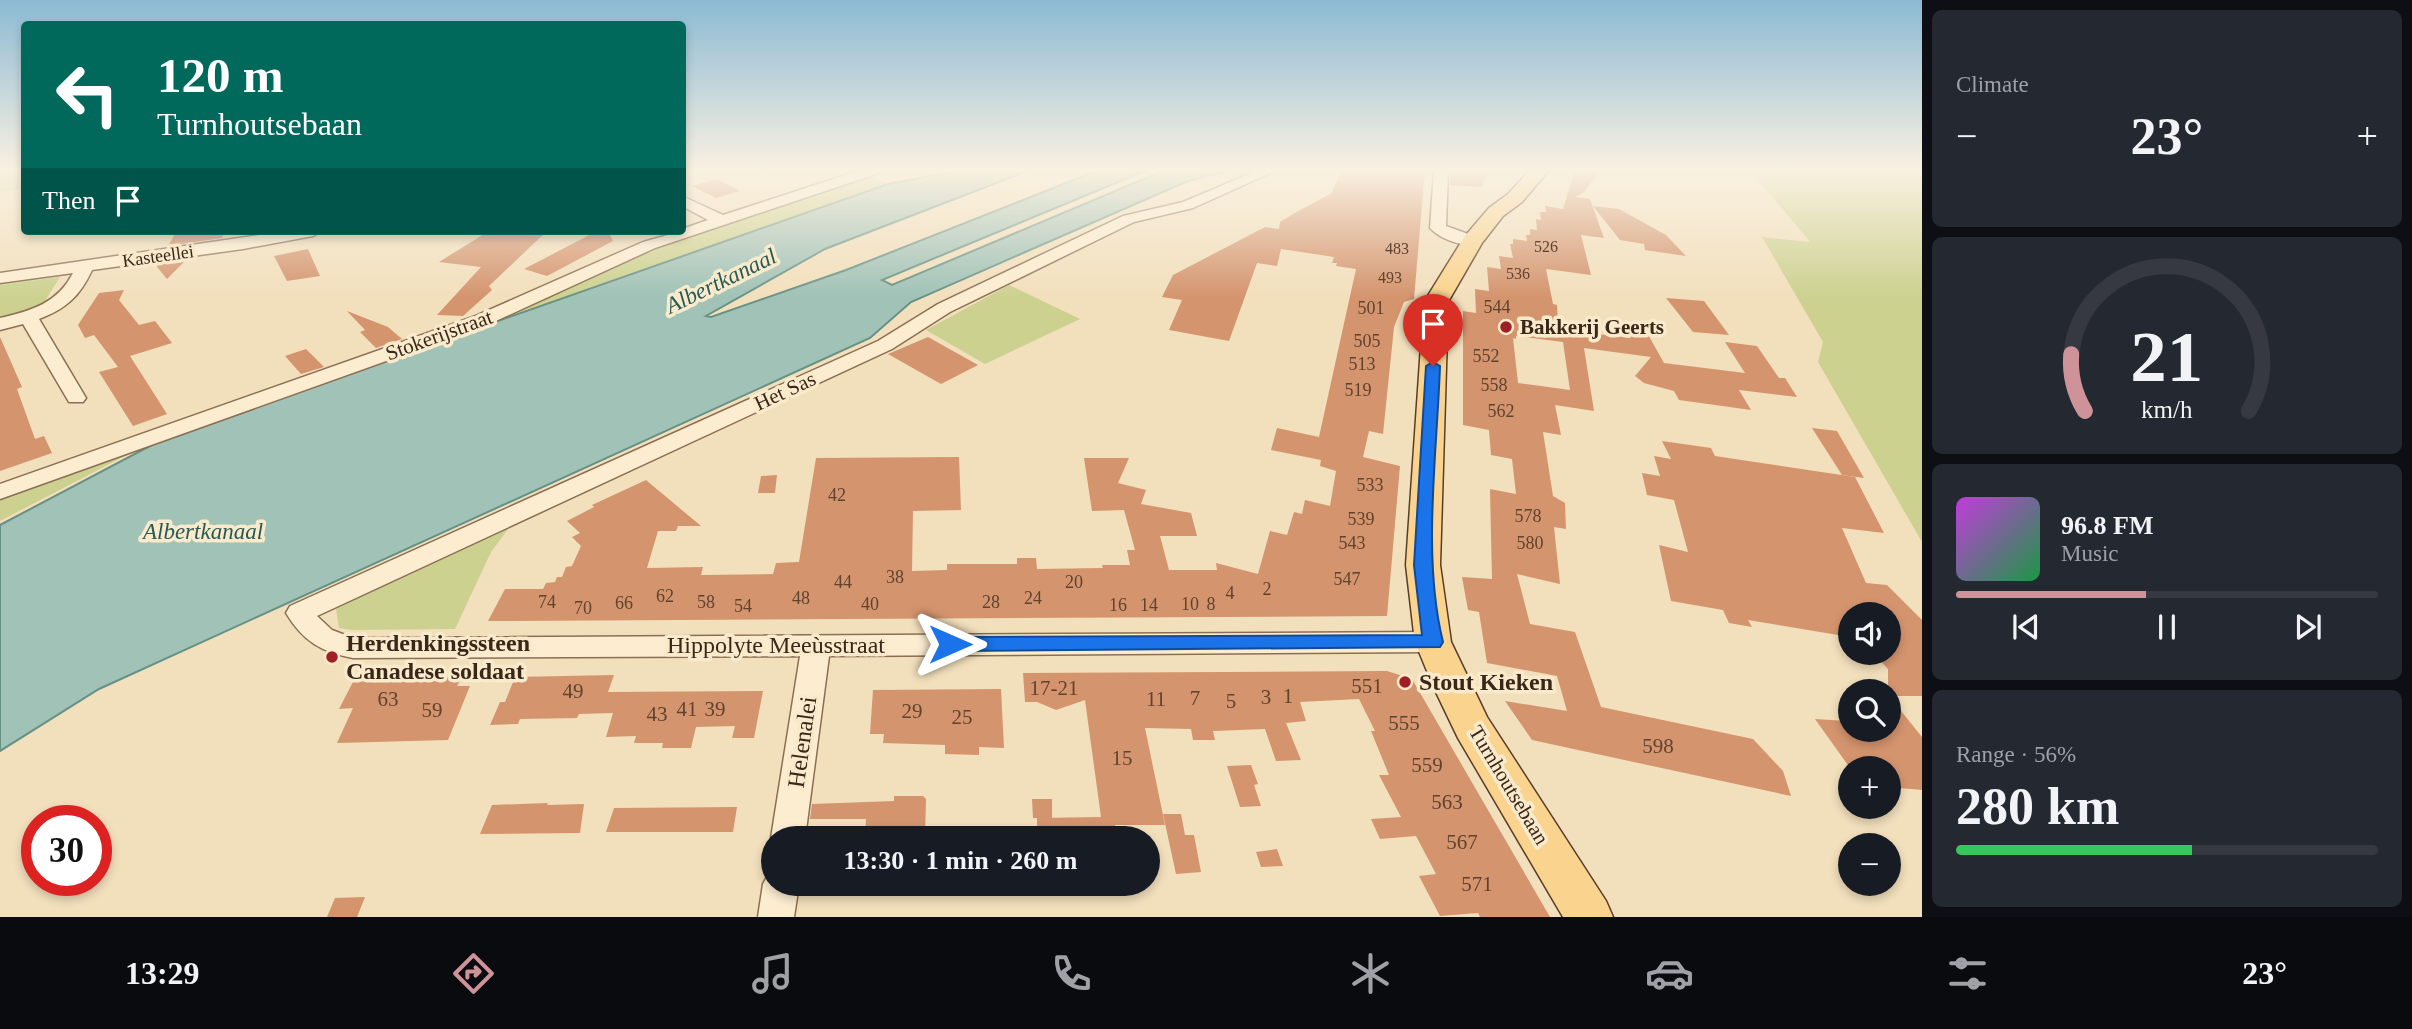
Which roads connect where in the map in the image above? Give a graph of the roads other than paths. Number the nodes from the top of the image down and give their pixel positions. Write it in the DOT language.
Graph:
graph roads {
  1 [pos="706,213"];
  2 [pos="742,213"];
  3 [pos="1155,213"];
  4 [pos="1441,213"];
  5 [pos="1495,213"];
  6 [pos="720,220"];
  7 [pos="686,232"];
  8 [pos="288,235"];
  9 [pos="677,235"];
  10 [pos="1473,241"];
  11 [pos="85,267"];
  12 [pos="0,278"];
  13 [pos="29,317"];
  14 [pos="0,324"];
  15 [pos="76,398"];
  16 [pos="0,492"];
  17 [pos="300,614"];
  18 [pos="1433,642"];
  19 [pos="816,645"];
  20 [pos="790,826"];
  21 [pos="779,896"];
  22 [pos="776,917"];
  23 [pos="1589,917"];
  1 -- 6 [label="street"];
  2 -- 6 [label="street, Stokerijstraat"];
  3 -- 17 [label="street, Het Sas"];
  4 -- 10 [label="street"];
  5 -- 10 [label="main road, Turnhoutsebaan"];
  6 -- 7 [label="street, Stokerijstraat"];
  8 -- 11 [label="street, Kasteellei"];
  9 -- 16 [label="street, Stokerijstraat"];
  10 -- 18 [label="main road, Turnhoutsebaan"];
  11 -- 12 [label="street, Kasteellei"];
  11 -- 13 [label="street"];
  13 -- 14 [label="street"];
  13 -- 15 [label="street"];
  17 -- 19 [label="street, Hippolyte Meeùsstraat"];
  18 -- 19 [label="street, Hippolyte Meeùsstraat"];
  18 -- 23 [label="main road, Turnhoutsebaan"];
  19 -- 20 [label="street, Helenalei"];
  21 -- 22 [label="street"];
}
